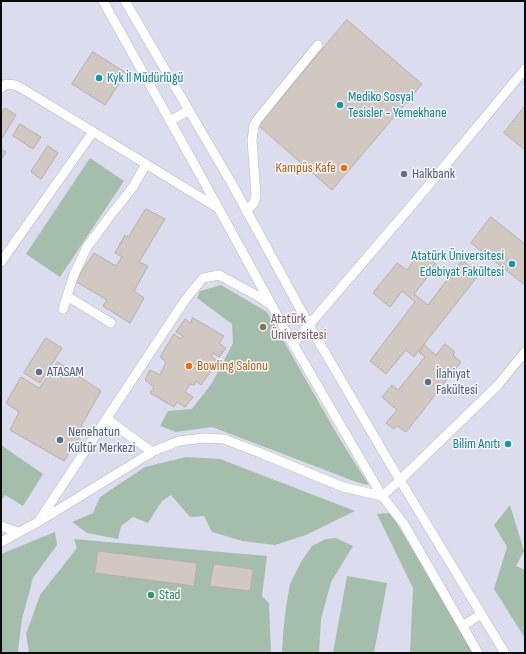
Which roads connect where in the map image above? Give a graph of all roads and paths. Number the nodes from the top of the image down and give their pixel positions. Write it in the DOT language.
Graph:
graph roads {
  1 [pos="103,1"];
  2 [pos="125,1"];
  3 [pos="318,45"];
  4 [pos="525,69"];
  5 [pos="1,88"];
  6 [pos="188,110"];
  7 [pos="170,120"];
  8 [pos="93,132"];
  9 [pos="146,164"];
  10 [pos="219,209"];
  11 [pos="246,211"];
  12 [pos="1,262"];
  13 [pos="67,296"];
  14 [pos="273,306"];
  15 [pos="63,309"];
  16 [pos="111,323"];
  17 [pos="309,325"];
  18 [pos="293,344"];
  19 [pos="525,352"];
  20 [pos="107,419"];
  21 [pos="152,452"];
  22 [pos="400,480"];
  23 [pos="382,496"];
  24 [pos="38,522"];
  25 [pos="1,526"];
  26 [pos="18,532"];
  27 [pos="1,542"];
  28 [pos="481,614"];
  29 [pos="462,626"];
  30 [pos="478,653"];
  31 [pos="505,653"];
  1 -- 7 [label="street"];
  2 -- 6 [label="street"];
  3 -- 11 [label="street"];
  4 -- 17 [label="street"];
  5 -- 8 [label="street"];
  6 -- 7 [label="street"];
  6 -- 11 [label="street"];
  7 -- 10 [label="street"];
  8 -- 9 [label="street"];
  8 -- 12 [label="street"];
  9 -- 10 [label="street"];
  9 -- 13 [label="street"];
  10 -- 14 [label="street"];
  11 -- 17 [label="street"];
  13 -- 15 [label="street"];
  13 -- 16 [label="street"];
  14 -- 18 [label="street"];
  14 -- 20 [label="street"];
  17 -- 18 [label="street"];
  17 -- 22 [label="street"];
  18 -- 23 [label="street"];
  19 -- 22 [label="street"];
  20 -- 21 [label="street"];
  20 -- 24 [label="street"];
  21 -- 23 [label="street"];
  21 -- 24 [label="street"];
  22 -- 23 [label="street"];
  22 -- 28 [label="street"];
  23 -- 29 [label="street"];
  24 -- 26 [label="street"];
  25 -- 26 [label="street"];
  26 -- 27 [label="street"];
  28 -- 29 [label="street"];
  28 -- 31 [label="street"];
  29 -- 30 [label="street"];
}
